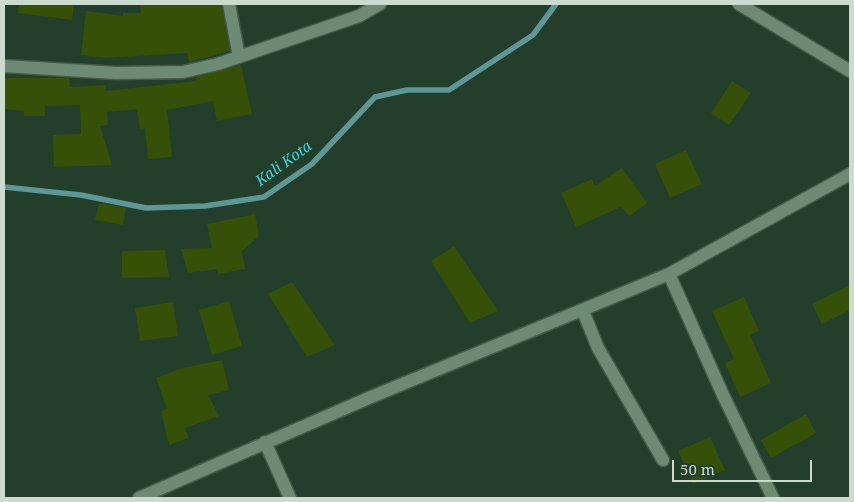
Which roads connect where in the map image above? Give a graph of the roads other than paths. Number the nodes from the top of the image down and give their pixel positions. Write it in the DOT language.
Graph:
graph roads {
  1 [pos="229,4"];
  2 [pos="380,4"];
  3 [pos="739,4"];
  4 [pos="239,57"];
  5 [pos="4,66"];
  6 [pos="850,71"];
  7 [pos="850,174"];
  8 [pos="669,274"];
  9 [pos="583,311"];
  10 [pos="265,442"];
  11 [pos="663,460"];
  12 [pos="139,498"];
  13 [pos="290,498"];
  14 [pos="774,498"];
  1 -- 4 [label="street"];
  2 -- 4 [label="street"];
  3 -- 6 [label="street"];
  4 -- 5 [label="street"];
  7 -- 8 [label="street"];
  8 -- 9 [label="street"];
  8 -- 14 [label="street"];
  9 -- 10 [label="street"];
  9 -- 11 [label="street"];
  10 -- 12 [label="street"];
  10 -- 13 [label="street"];
}
